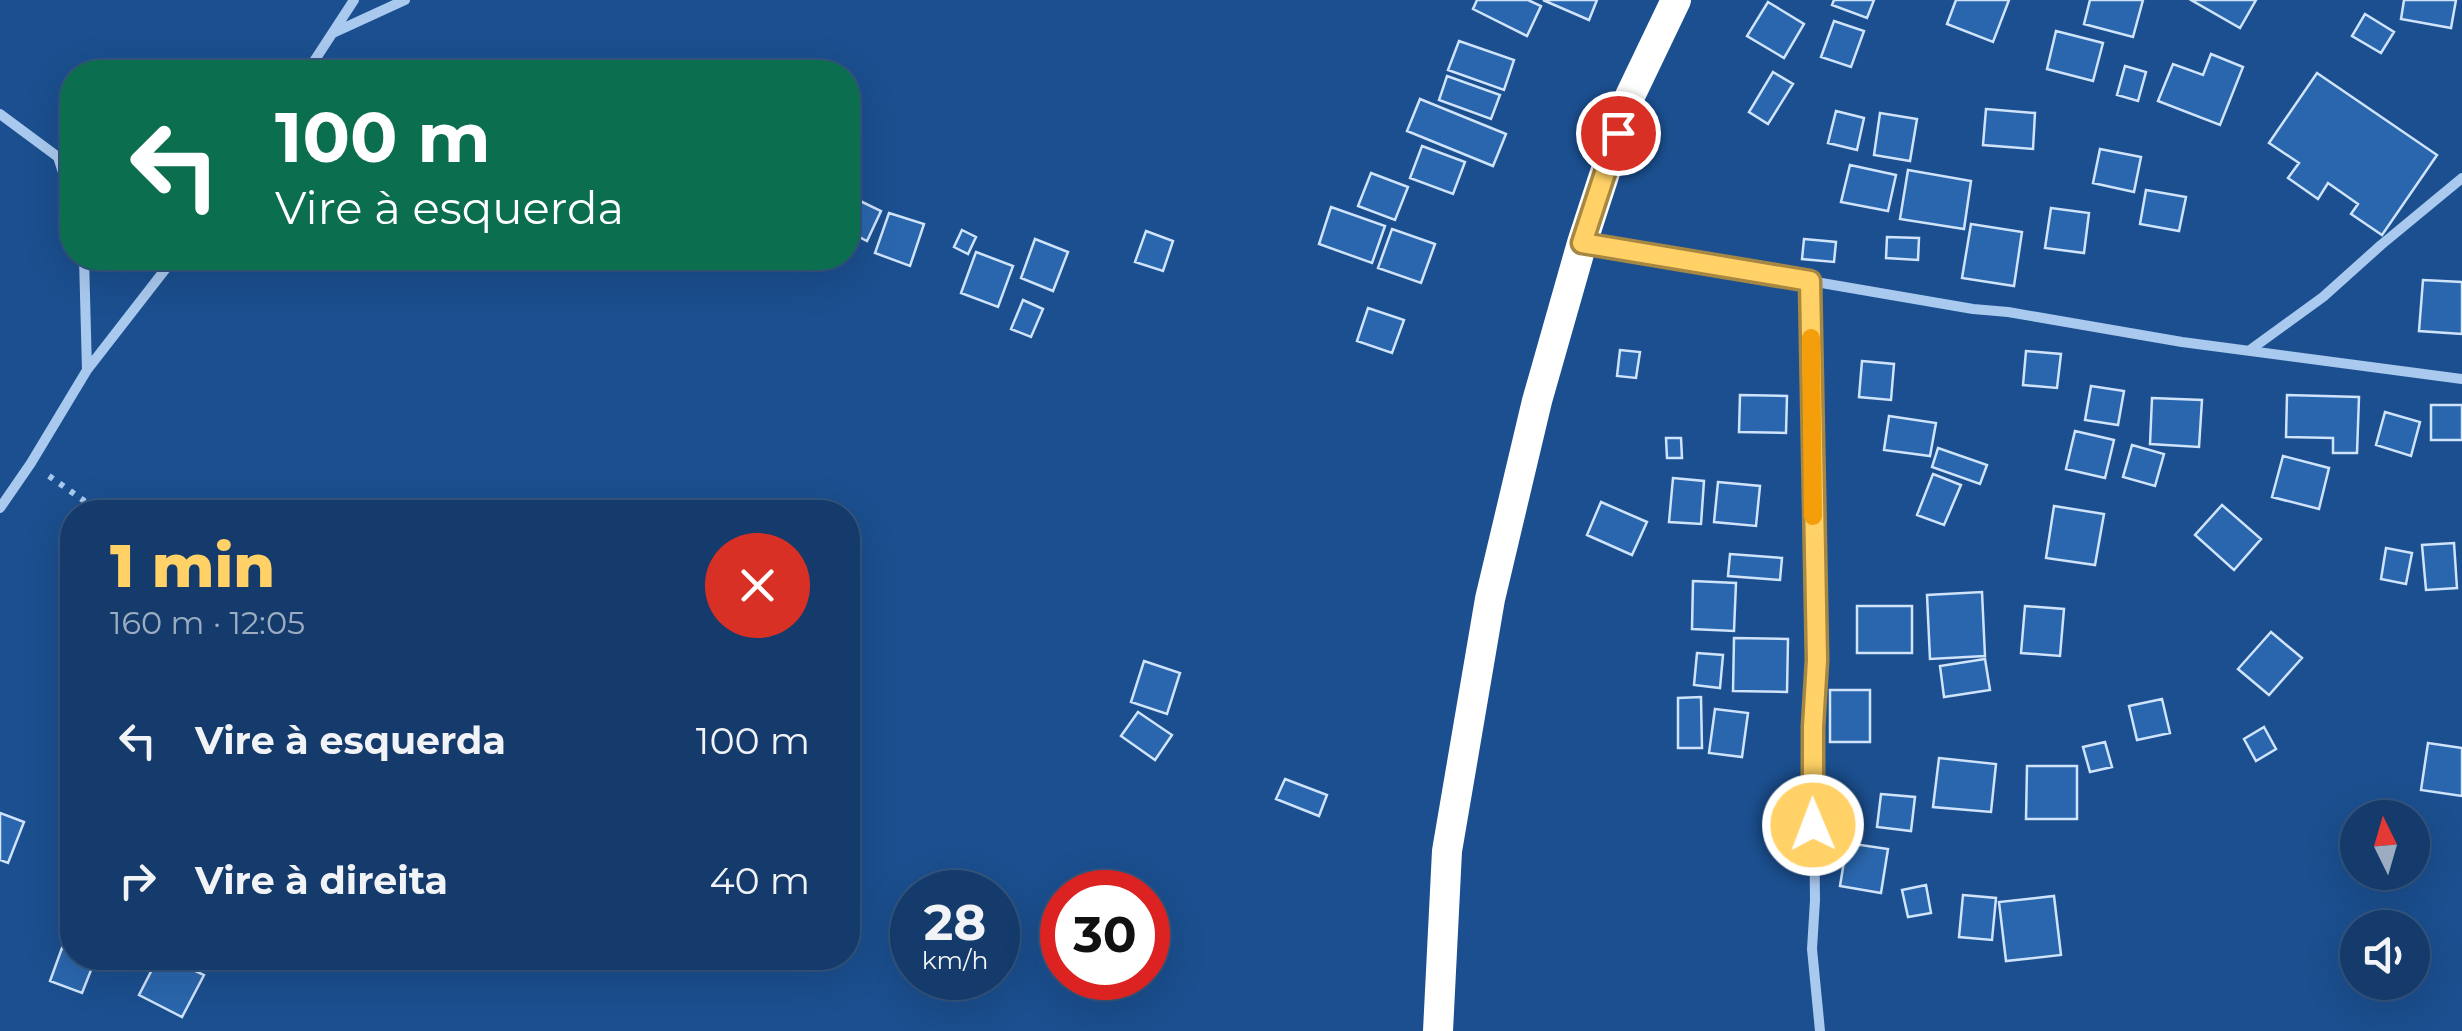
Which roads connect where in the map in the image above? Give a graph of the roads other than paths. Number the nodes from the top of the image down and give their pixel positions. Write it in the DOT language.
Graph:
graph roads {
  1 [pos="354,0"];
  2 [pos="405,0"];
  3 [pos="1676,0"];
  4 [pos="332,34"];
  5 [pos="314,60"];
  6 [pos="0,114"];
  7 [pos="60,163"];
  8 [pos="2462,178"];
  9 [pos="1582,243"];
  10 [pos="84,270"];
  11 [pos="165,270"];
  12 [pos="1810,281"];
  13 [pos="2249,351"];
  14 [pos="88,370"];
  15 [pos="2462,378"];
  16 [pos="0,508"];
  17 [pos="1438,1031"];
  18 [pos="1820,1031"];
  1 -- 4 [label="street"];
  2 -- 4 [label="street"];
  3 -- 9 [label="highway"];
  4 -- 5 [label="street"];
  6 -- 7 [label="street"];
  8 -- 13 [label="street"];
  9 -- 12 [label="street"];
  9 -- 17 [label="highway"];
  10 -- 14 [label="street"];
  11 -- 14 [label="street"];
  12 -- 13 [label="street"];
  12 -- 18 [label="street"];
  13 -- 15 [label="street"];
  14 -- 16 [label="street"];
}
